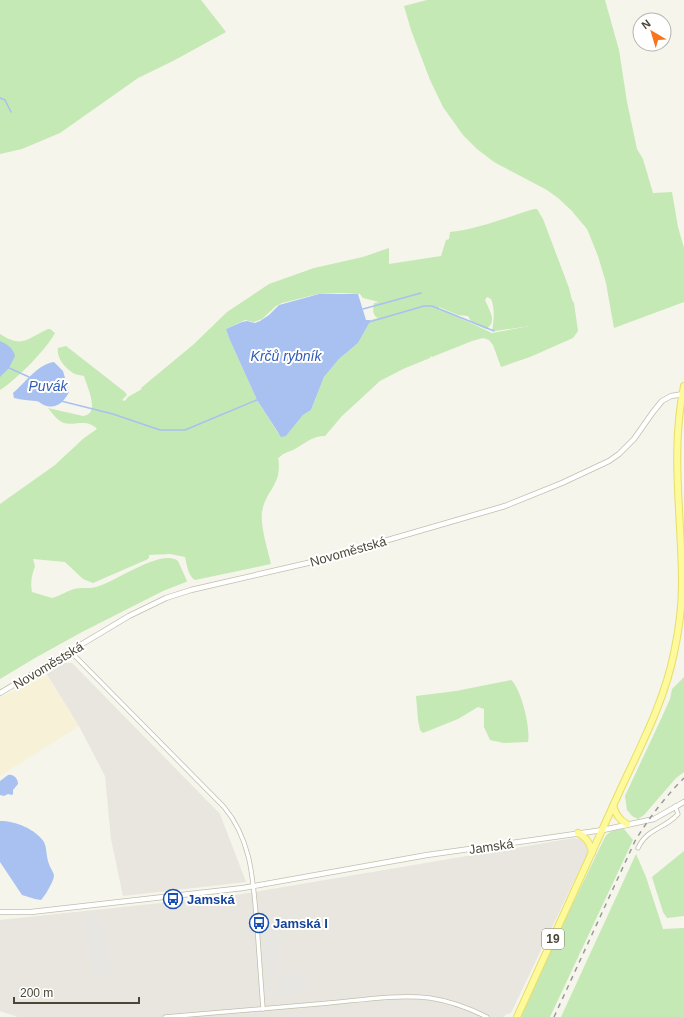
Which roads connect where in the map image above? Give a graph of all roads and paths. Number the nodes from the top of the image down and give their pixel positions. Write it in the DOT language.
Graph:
graph roads {
  1 [pos="684,386"];
  2 [pos="683,394"];
  3 [pos="70,651"];
  4 [pos="0,693"];
  5 [pos="684,802"];
  6 [pos="613,806"];
  7 [pos="675,806"];
  8 [pos="627,824"];
  9 [pos="603,830"];
  10 [pos="578,833"];
  11 [pos="638,848"];
  12 [pos="592,853"];
  13 [pos="253,887"];
  14 [pos="0,912"];
  15 [pos="263,1008"];
  16 [pos="166,1017"];
  17 [pos="488,1017"];
  18 [pos="517,1017"];
  1 -- 2 [label="main road, 19"];
  2 -- 3 [label="street, Novoměstská"];
  2 -- 6 [label="main road, 19"];
  3 -- 4 [label="street, Novoměstská"];
  3 -- 13 [label="street"];
  5 -- 7 [label="street, Jamská"];
  6 -- 8 [label="main road"];
  6 -- 9 [label="main road, 19"];
  7 -- 8 [label="street, Jamská"];
  7 -- 11 [label="street"];
  8 -- 9 [label="street, Jamská"];
  9 -- 10 [label="street, Jamská"];
  9 -- 12 [label="main road, 19"];
  10 -- 12 [label="main road"];
  10 -- 13 [label="street, Jamská"];
  12 -- 18 [label="main road, 19"];
  13 -- 14 [label="street, Jamská"];
  13 -- 15 [label="street"];
  15 -- 16 [label="street"];
  15 -- 17 [label="street"];
}
